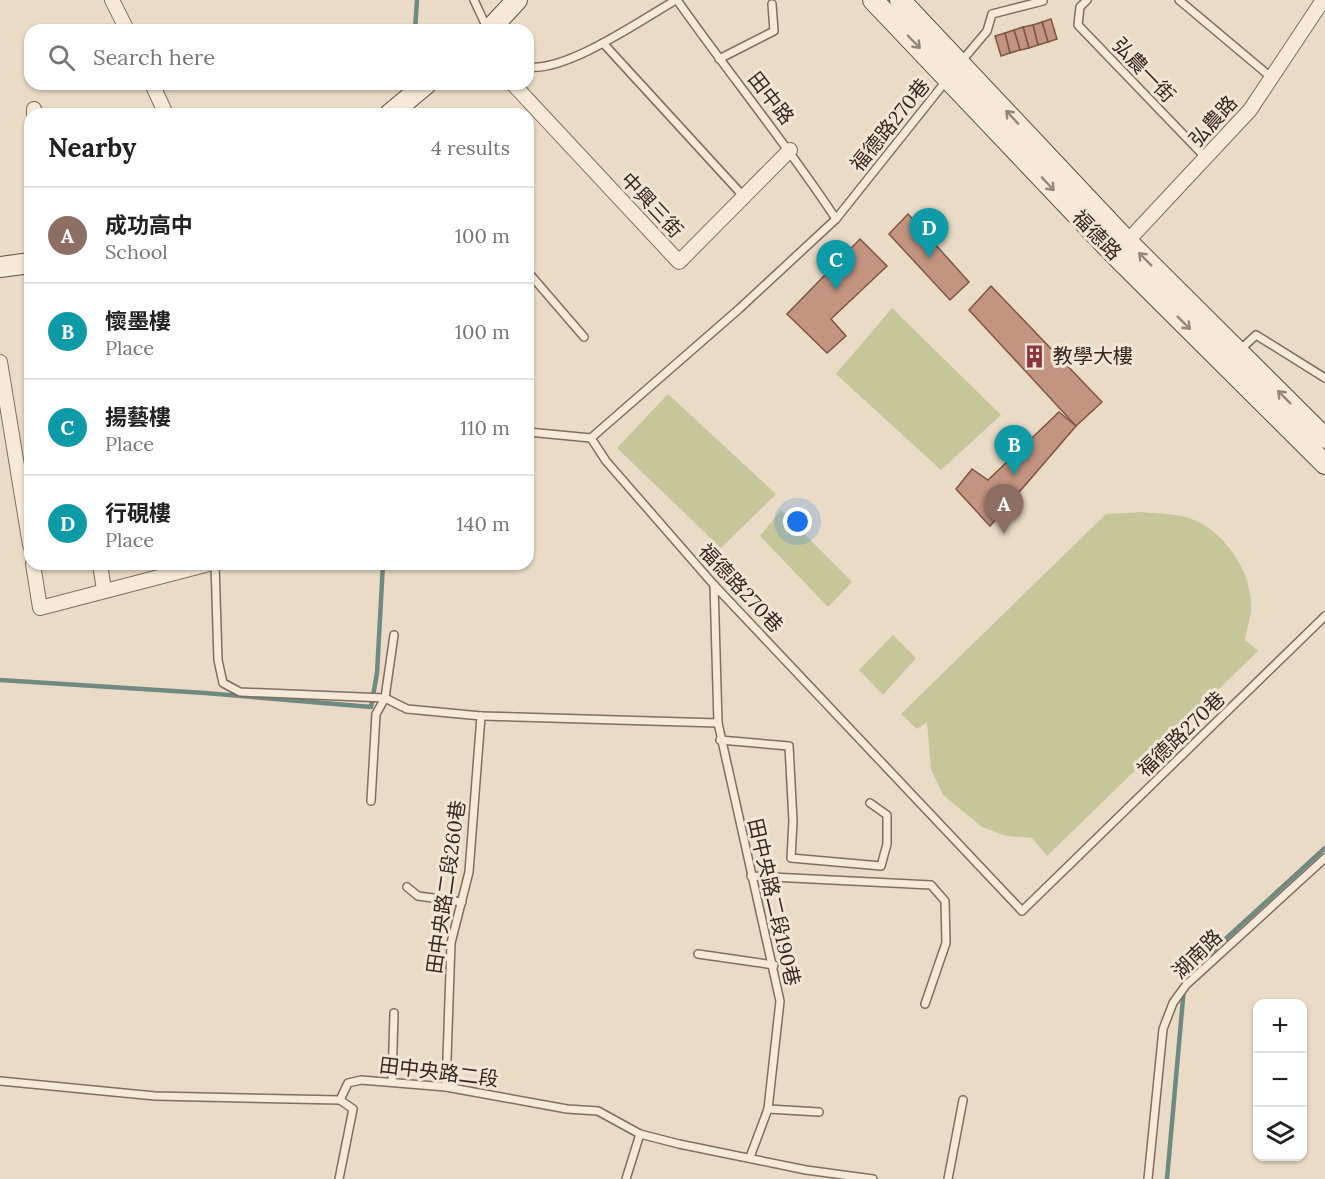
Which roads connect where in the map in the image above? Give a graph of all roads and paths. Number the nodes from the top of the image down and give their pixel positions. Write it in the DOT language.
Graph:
graph roads {
  1 [pos="112,0"];
  2 [pos="474,0"];
  3 [pos="517,0"];
  4 [pos="676,0"];
  5 [pos="873,0"];
  6 [pos="900,0"];
  7 [pos="1087,0"];
  8 [pos="1179,0"];
  9 [pos="1323,0"];
  10 [pos="1042,1"];
  11 [pos="772,4"];
  12 [pos="124,24"];
  13 [pos="485,24"];
  14 [pos="494,24"];
  15 [pos="603,43"];
  16 [pos="719,59"];
  17 [pos="960,62"];
  18 [pos="534,67"];
  19 [pos="948,78"];
  20 [pos="1272,78"];
  21 [pos="155,90"];
  22 [pos="420,90"];
  23 [pos="519,90"];
  24 [pos="163,108"];
  25 [pos="401,108"];
  26 [pos="790,150"];
  27 [pos="1207,158"];
  28 [pos="745,198"];
  29 [pos="836,219"];
  30 [pos="1121,248"];
  31 [pos="24,263"];
  32 [pos="0,267"];
  33 [pos="534,279"];
  34 [pos="584,338"];
  35 [pos="1239,351"];
  36 [pos="0,362"];
  37 [pos="1325,378"];
  38 [pos="534,433"];
  39 [pos="591,438"];
  40 [pos="1325,438"];
  41 [pos="1325,464"];
  42 [pos="24,508"];
  43 [pos="34,570"];
  44 [pos="101,570"];
  45 [pos="185,570"];
  46 [pos="215,570"];
  47 [pos="714,585"];
  48 [pos="105,590"];
  49 [pos="1325,616"];
  50 [pos="394,635"];
  51 [pos="386,698"];
  52 [pos="481,716"];
  53 [pos="718,723"];
  54 [pos="720,740"];
  55 [pos="371,801"];
  56 [pos="870,803"];
  57 [pos="1325,858"];
  58 [pos="751,876"];
  59 [pos="407,888"];
  60 [pos="462,902"];
  61 [pos="698,954"];
  62 [pos="774,965"];
  63 [pos="924,1004"];
  64 [pos="394,1013"];
  65 [pos="0,1081"];
  66 [pos="392,1081"];
  67 [pos="446,1087"];
  68 [pos="339,1100"];
  69 [pos="963,1100"];
  70 [pos="768,1109"];
  71 [pos="819,1112"];
  72 [pos="640,1134"];
  73 [pos="750,1157"];
  74 [pos="339,1179"];
  75 [pos="626,1179"];
  76 [pos="873,1179"];
  77 [pos="948,1179"];
  78 [pos="1148,1179"];
  1 -- 12 [label="street"];
  2 -- 13 [label="lane"];
  3 -- 14 [label="street"];
  4 -- 15 [label="lane"];
  4 -- 16 [label="lane, 田中路"];
  5 -- 19 [label="street, 福德路, one-way"];
  6 -- 17 [label="street, 福德路"];
  7 -- 27 [label="lane, 弘農一街"];
  8 -- 20 [label="lane"];
  9 -- 20 [label="street, 弘農路"];
  10 -- 17 [label="lane, 福德路270巷"];
  11 -- 16 [label="lane"];
  15 -- 18 [label="lane"];
  15 -- 28 [label="lane"];
  16 -- 26 [label="lane, 田中路"];
  17 -- 19 [label="lane, 福德路270巷"];
  30 -- 17 [label="street, 福德路, one-way"];
  19 -- 29 [label="lane, 福德路270巷"];
  19 -- 30 [label="street, 福德路, one-way"];
  20 -- 27 [label="street, 弘農路"];
  21 -- 24 [label="street"];
  22 -- 25 [label="street"];
  23 -- 28 [label="street, 中興三街"];
  26 -- 28 [label="street, 中興三街"];
  26 -- 29 [label="lane, 田中路"];
  27 -- 30 [label="street, 弘農路"];
  29 -- 39 [label="lane, 福德路270巷"];
  35 -- 30 [label="street, 福德路, one-way"];
  30 -- 41 [label="street, 福德路, one-way"];
  31 -- 32 [label="street"];
  33 -- 34 [label="lane"];
  35 -- 37 [label="lane"];
  40 -- 35 [label="street, 福德路, one-way"];
  36 -- 42 [label="street"];
  38 -- 39 [label="lane"];
  39 -- 47 [label="lane, 福德路270巷"];
  43 -- 48 [label="street"];
  44 -- 48 [label="street"];
  45 -- 48 [label="street"];
  46 -- 51 [label="lane"];
  47 -- 49 [label="lane, 福德路270巷"];
  47 -- 53 [label="lane, 田中央路二段190巷"];
  50 -- 51 [label="lane"];
  51 -- 52 [label="lane"];
  51 -- 55 [label="lane"];
  52 -- 53 [label="lane"];
  52 -- 60 [label="lane, 田中央路二段260巷"];
  53 -- 54 [label="lane, 田中央路二段190巷"];
  54 -- 56 [label="lane"];
  54 -- 58 [label="lane, 田中央路二段190巷"];
  57 -- 78 [label="lane, 湖南路"];
  58 -- 62 [label="lane, 田中央路二段190巷"];
  58 -- 63 [label="lane"];
  59 -- 60 [label="lane"];
  60 -- 67 [label="lane, 田中央路二段260巷"];
  61 -- 62 [label="lane"];
  62 -- 70 [label="lane, 田中央路二段190巷"];
  64 -- 66 [label="lane"];
  65 -- 68 [label="lane"];
  66 -- 67 [label="lane, 田中央路二段"];
  66 -- 68 [label="lane, 田中央路二段"];
  67 -- 72 [label="lane, 田中央路二段"];
  68 -- 74 [label="lane"];
  69 -- 77 [label="lane"];
  70 -- 71 [label="lane"];
  70 -- 73 [label="lane, 田中央路二段190巷"];
  72 -- 73 [label="lane, 田中央路二段"];
  72 -- 75 [label="lane"];
  73 -- 76 [label="lane, 田中央路二段"];
}
